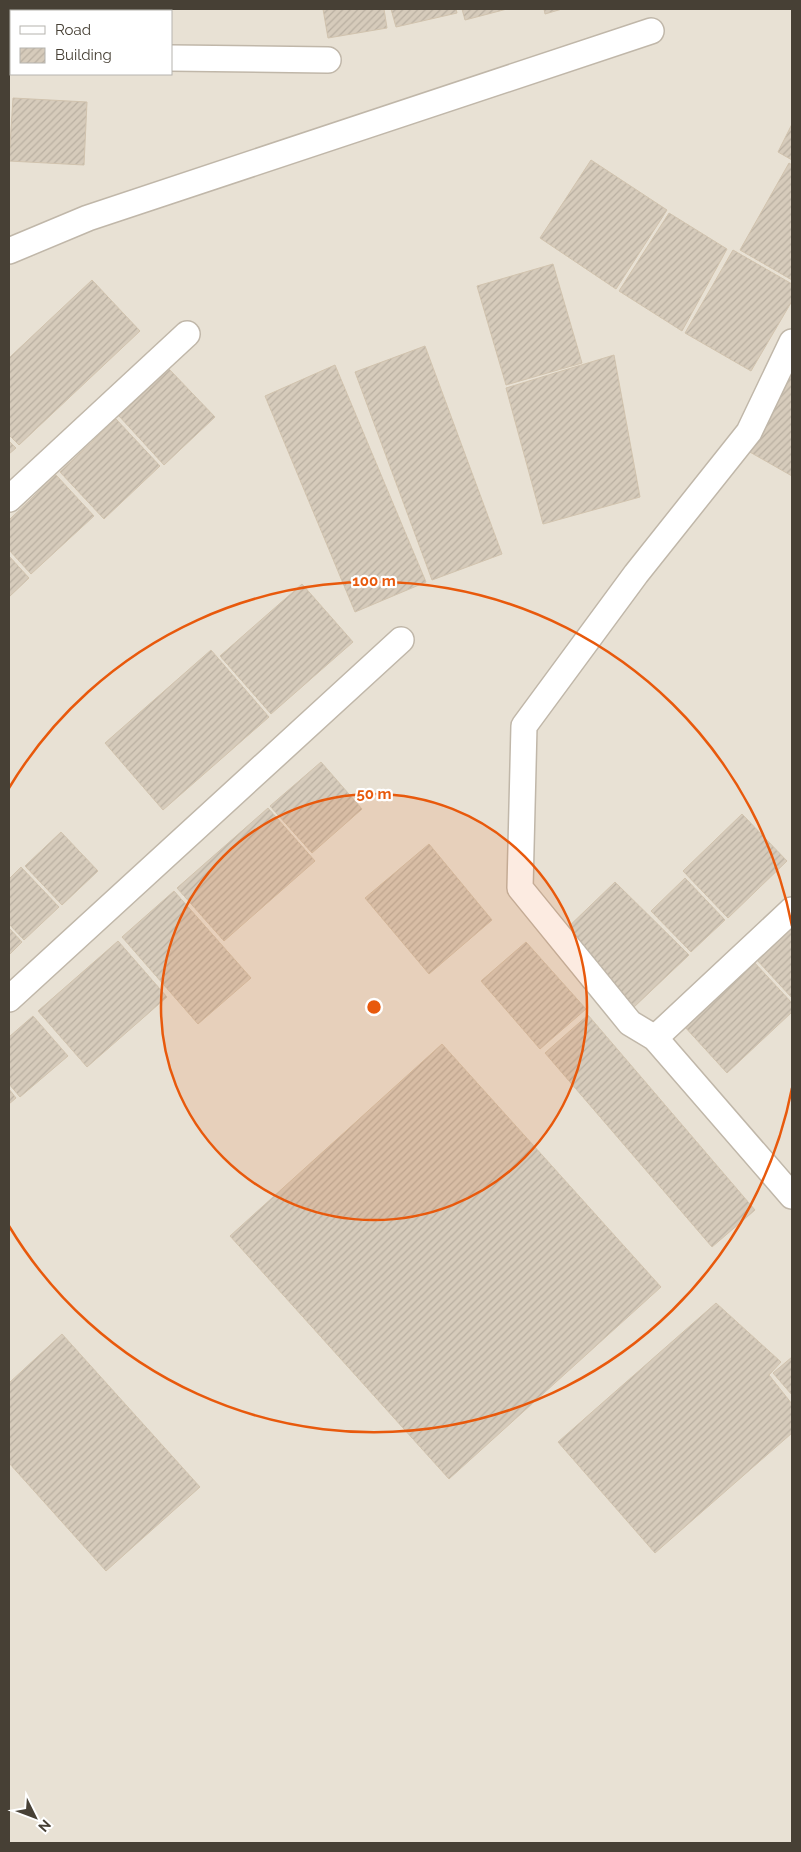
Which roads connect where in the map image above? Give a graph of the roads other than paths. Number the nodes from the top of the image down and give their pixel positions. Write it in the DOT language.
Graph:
graph roads {
  1 [pos="651,31"];
  2 [pos="172,58"];
  3 [pos="328,60"];
  4 [pos="9,251"];
  5 [pos="187,334"];
  6 [pos="792,342"];
  7 [pos="9,499"];
  8 [pos="401,640"];
  9 [pos="792,910"];
  10 [pos="9,999"];
  11 [pos="655,1038"];
  12 [pos="792,1196"];
  1 -- 4 [label="street"];
  2 -- 3 [label="street"];
  5 -- 7 [label="street"];
  6 -- 11 [label="street"];
  8 -- 10 [label="street"];
  9 -- 11 [label="street"];
  11 -- 12 [label="street"];
}
